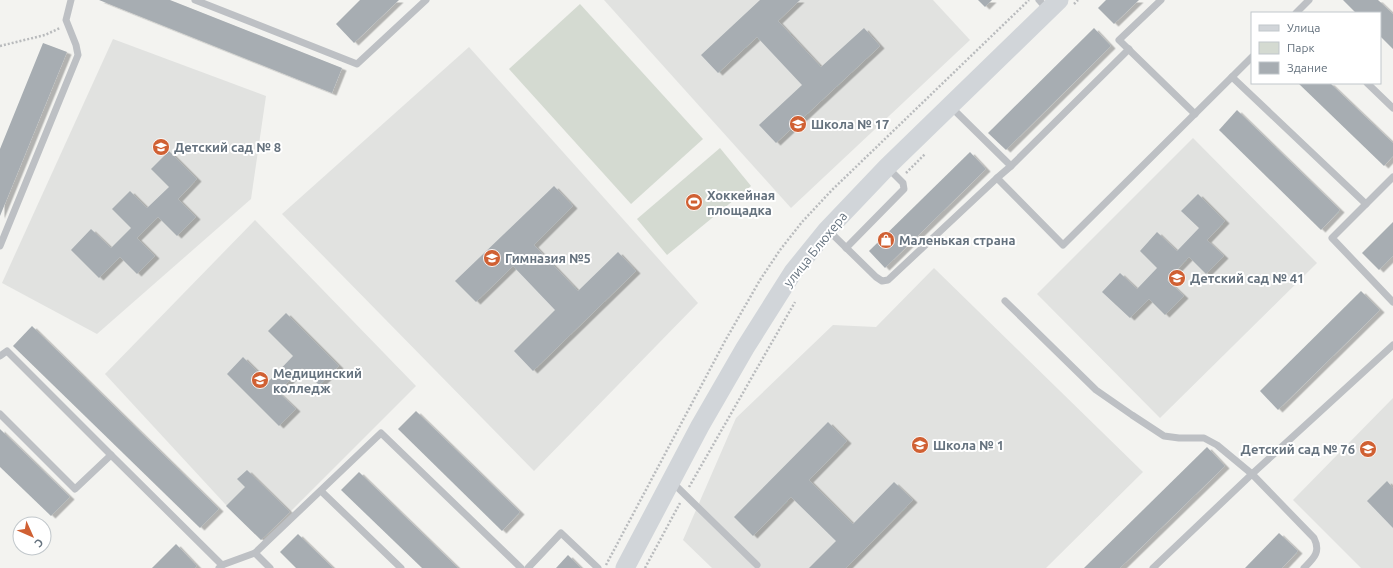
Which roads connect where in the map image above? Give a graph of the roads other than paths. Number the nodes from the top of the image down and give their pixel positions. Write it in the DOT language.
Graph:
graph roads {
  1 [pos="71,0"];
  2 [pos="195,0"];
  3 [pos="426,0"];
  4 [pos="1161,0"];
  5 [pos="1309,0"];
  6 [pos="1055,4"];
  7 [pos="1297,12"];
  8 [pos="1129,50"];
  9 [pos="1251,58"];
  10 [pos="1232,77"];
  11 [pos="1368,84"];
  12 [pos="950,106"];
  13 [pos="1393,108"];
  14 [pos="1196,114"];
  15 [pos="1011,166"];
  16 [pos="887,167"];
  17 [pos="1393,177"];
  18 [pos="997,178"];
  19 [pos="1366,204"];
  20 [pos="828,230"];
  21 [pos="0,246"];
  22 [pos="846,248"];
  23 [pos="1004,301"];
  24 [pos="1393,302"];
  25 [pos="1393,345"];
  26 [pos="0,356"];
  27 [pos="0,414"];
  28 [pos="111,455"];
  29 [pos="1252,474"];
  30 [pos="671,481"];
  31 [pos="321,491"];
  32 [pos="255,553"];
  33 [pos="757,565"];
  34 [pos="220,566"];
  35 [pos="270,568"];
  36 [pos="401,568"];
  37 [pos="521,568"];
  38 [pos="528,568"];
  39 [pos="598,568"];
  40 [pos="625,568"];
  41 [pos="1153,568"];
  42 [pos="1304,568"];
  1 -- 21 [label="lane"];
  2 -- 3 [label="lane"];
  4 -- 8 [label="lane"];
  5 -- 7 [label="lane"];
  6 -- 12 [label="street, улица Блюхера"];
  8 -- 14 [label="lane"];
  8 -- 15 [label="lane"];
  9 -- 10 [label="lane"];
  10 -- 14 [label="lane"];
  10 -- 19 [label="lane"];
  11 -- 13 [label="lane"];
  12 -- 15 [label="lane"];
  12 -- 16 [label="street, улица Блюхера"];
  14 -- 18 [label="lane"];
  15 -- 18 [label="lane"];
  16 -- 20 [label="street, улица Блюхера"];
  16 -- 22 [label="lane"];
  17 -- 19 [label="lane"];
  18 -- 22 [label="lane"];
  19 -- 24 [label="lane"];
  20 -- 22 [label="lane"];
  20 -- 30 [label="street, улица Блюхера"];
  23 -- 29 [label="lane"];
  25 -- 29 [label="lane"];
  26 -- 28 [label="lane"];
  27 -- 28 [label="lane"];
  28 -- 34 [label="lane"];
  29 -- 41 [label="lane"];
  29 -- 42 [label="lane"];
  30 -- 33 [label="lane"];
  30 -- 40 [label="street, улица Блюхера"];
  31 -- 32 [label="lane"];
  31 -- 36 [label="lane"];
  31 -- 37 [label="lane"];
  32 -- 34 [label="lane"];
  32 -- 35 [label="lane"];
  38 -- 39 [label="lane"];
}
